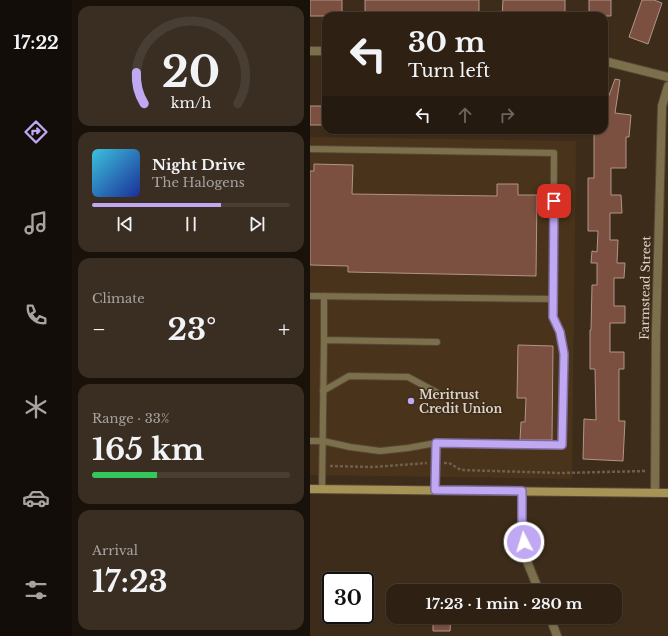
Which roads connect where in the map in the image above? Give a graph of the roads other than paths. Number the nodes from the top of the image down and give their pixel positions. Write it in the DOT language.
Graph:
graph roads {
  1 [pos="310,51"];
  2 [pos="322,51"];
  3 [pos="608,62"];
  4 [pos="668,77"];
  5 [pos="668,86"];
  6 [pos="310,149"];
  7 [pos="310,296"];
  8 [pos="324,296"];
  9 [pos="553,299"];
  10 [pos="324,340"];
  11 [pos="437,342"];
  12 [pos="323,391"];
  13 [pos="436,392"];
  14 [pos="323,440"];
  15 [pos="310,441"];
  16 [pos="436,443"];
  17 [pos="310,489"];
  18 [pos="322,489"];
  19 [pos="435,490"];
  20 [pos="522,491"];
  21 [pos="655,492"];
  22 [pos="668,493"];
  23 [pos="536,584"];
  24 [pos="553,624"];
  25 [pos="557,636"];
  1 -- 2 [label="street"];
  3 -- 4 [label="street"];
  5 -- 21 [label="street, Farmstead Street"];
  6 -- 9 [label="lane"];
  7 -- 8 [label="lane"];
  8 -- 9 [label="lane"];
  8 -- 10 [label="lane"];
  9 -- 16 [label="lane"];
  10 -- 11 [label="lane"];
  10 -- 12 [label="lane"];
  12 -- 13 [label="lane"];
  12 -- 14 [label="lane"];
  14 -- 15 [label="lane"];
  14 -- 16 [label="lane"];
  14 -- 18 [label="lane"];
  16 -- 19 [label="lane"];
  17 -- 18 [label="main road"];
  18 -- 19 [label="main road"];
  19 -- 20 [label="main road"];
  20 -- 21 [label="main road"];
  20 -- 23 [label="street"];
  21 -- 22 [label="main road"];
  24 -- 25 [label="street"];
}
